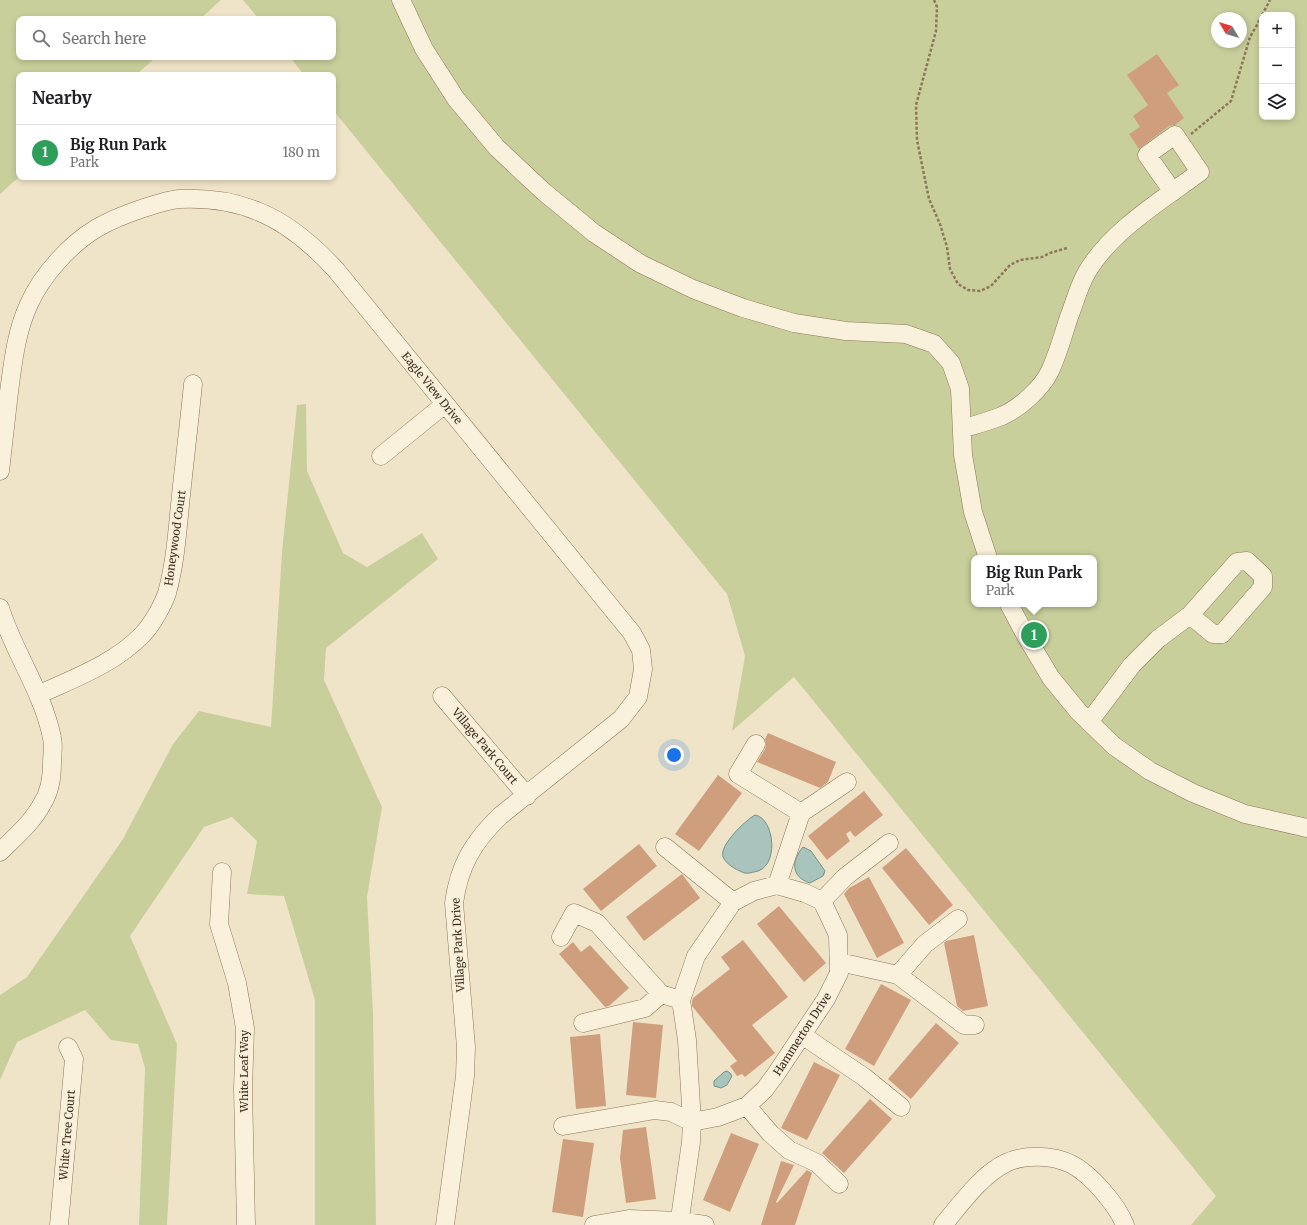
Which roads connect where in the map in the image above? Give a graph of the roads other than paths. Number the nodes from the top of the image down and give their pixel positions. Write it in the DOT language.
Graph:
graph roads {
  1 [pos="401,0"];
  2 [pos="1173,192"];
  3 [pos="193,384"];
  4 [pos="445,404"];
  5 [pos="962,429"];
  6 [pos="381,456"];
  7 [pos="0,470"];
  8 [pos="987,555"];
  9 [pos="1011,607"];
  10 [pos="0,608"];
  11 [pos="1190,615"];
  12 [pos="644,669"];
  13 [pos="38,695"];
  14 [pos="442,696"];
  15 [pos="1089,722"];
  16 [pos="756,744"];
  17 [pos="847,782"];
  18 [pos="527,796"];
  19 [pos="801,813"];
  20 [pos="1307,828"];
  21 [pos="890,843"];
  22 [pos="665,846"];
  23 [pos="0,852"];
  24 [pos="222,872"];
  25 [pos="777,885"];
  26 [pos="822,901"];
  27 [pos="733,902"];
  28 [pos="958,919"];
  29 [pos="561,937"];
  30 [pos="839,962"];
  31 [pos="898,975"];
  32 [pos="661,994"];
  33 [pos="681,1000"];
  34 [pos="583,1023"];
  35 [pos="975,1025"];
  36 [pos="802,1036"];
  37 [pos="68,1047"];
  38 [pos="747,1106"];
  39 [pos="901,1107"];
  40 [pos="692,1122"];
  41 [pos="563,1126"];
  42 [pos="839,1184"];
  43 [pos="679,1223"];
  44 [pos="59,1225"];
  45 [pos="246,1225"];
  46 [pos="445,1225"];
  47 [pos="594,1225"];
  48 [pos="705,1225"];
  49 [pos="943,1225"];
  50 [pos="1126,1225"];
  1 -- 5 [label="street"];
  2 -- 2 [label="street"];
  2 -- 5 [label="street"];
  3 -- 13 [label="street, Honeywood Court"];
  4 -- 6 [label="street"];
  4 -- 7 [label="street, Eagle View Drive"];
  4 -- 12 [label="street, Eagle View Drive"];
  5 -- 8 [label="street"];
  9 -- 15 [label="street"];
  10 -- 13 [label="street"];
  11 -- 15 [label="street"];
  12 -- 18 [label="street, Village Park Drive"];
  13 -- 23 [label="street"];
  14 -- 18 [label="street, Village Park Court"];
  15 -- 20 [label="street"];
  16 -- 19 [label="street"];
  17 -- 19 [label="street"];
  18 -- 46 [label="street, Village Park Drive"];
  19 -- 25 [label="street"];
  21 -- 26 [label="street"];
  22 -- 27 [label="street"];
  24 -- 45 [label="street, White Leaf Way"];
  25 -- 26 [label="street"];
  25 -- 27 [label="street"];
  26 -- 30 [label="street, Hammerton Drive"];
  27 -- 33 [label="street"];
  28 -- 31 [label="street"];
  29 -- 32 [label="street"];
  30 -- 31 [label="street"];
  30 -- 36 [label="street, Hammerton Drive"];
  31 -- 35 [label="street"];
  32 -- 33 [label="street"];
  32 -- 34 [label="street"];
  33 -- 40 [label="street"];
  36 -- 38 [label="street, Hammerton Drive"];
  36 -- 39 [label="street"];
  37 -- 44 [label="street, White Tree Court"];
  38 -- 40 [label="street, Hammerton Drive"];
  38 -- 42 [label="street"];
  40 -- 41 [label="street"];
  40 -- 43 [label="street"];
  43 -- 47 [label="street"];
  43 -- 48 [label="street"];
  49 -- 50 [label="street"];
}
